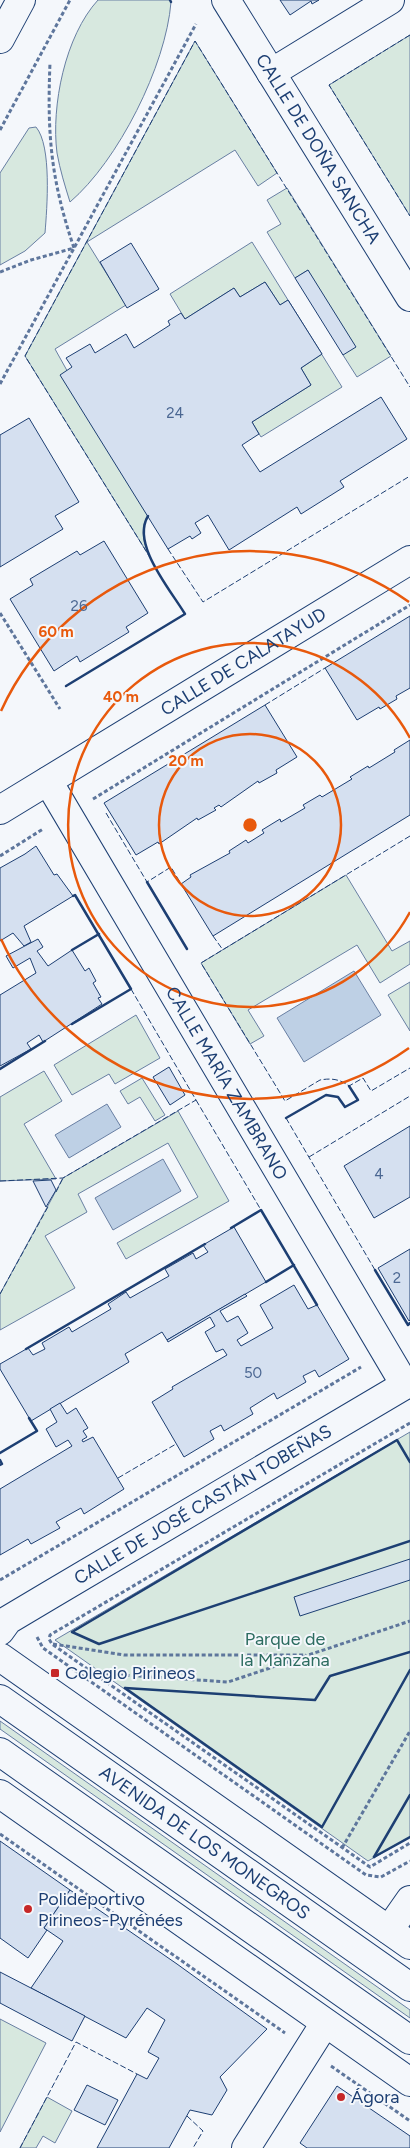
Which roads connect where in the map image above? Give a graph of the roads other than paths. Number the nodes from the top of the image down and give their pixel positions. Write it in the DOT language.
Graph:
graph roads {
  1 [pos="21,0"];
  2 [pos="226,0"];
  3 [pos="390,0"];
  4 [pos="0,39"];
  5 [pos="271,73"];
  6 [pos="410,297"];
  7 [pos="410,560"];
  8 [pos="48,781"];
  9 [pos="0,810"];
  10 [pos="408,1384"];
  11 [pos="0,1632"];
  12 [pos="0,1657"];
  13 [pos="0,1699"];
  14 [pos="0,1752"];
  15 [pos="0,1794"];
  16 [pos="410,1900"];
  17 [pos="399,1938"];
  18 [pos="410,1987"];
  19 [pos="325,2023"];
  20 [pos="410,2040"];
  21 [pos="410,2082"];
  22 [pos="246,2148"];
  1 -- 4 [label="street"];
  2 -- 5 [label="street, CALLE DE DOÑA SANCHA"];
  3 -- 5 [label="street"];
  5 -- 6 [label="street, CALLE DE DOÑA SANCHA"];
  7 -- 8 [label="street, CALLE DE CALATAYUD"];
  8 -- 9 [label="street, CALLE DE CALATAYUD"];
  8 -- 10 [label="street, CALLE MARÍA ZAMBRANO"];
  10 -- 11 [label="street, CALLE DE JOSÉ CASTÁN TOBEÑAS"];
  12 -- 17 [label="street"];
  13 -- 18 [label="street, AVENIDA DE LOS MONEGROS"];
  14 -- 20 [label="street"];
  15 -- 19 [label="street"];
  16 -- 17 [label="street"];
  19 -- 21 [label="street"];
  19 -- 22 [label="street"];
}
